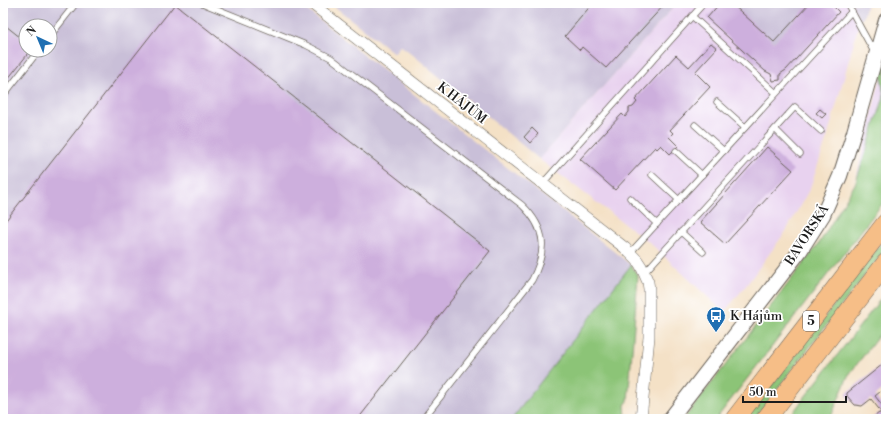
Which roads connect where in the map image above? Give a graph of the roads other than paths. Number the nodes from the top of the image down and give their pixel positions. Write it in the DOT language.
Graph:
graph roads {
  1 [pos="76,3"];
  2 [pos="202,3"];
  3 [pos="311,3"];
  4 [pos="704,3"];
  5 [pos="847,3"];
  6 [pos="852,11"];
  7 [pos="692,16"];
  8 [pos="886,20"];
  9 [pos="58,26"];
  10 [pos="876,55"];
  11 [pos="33,58"];
  12 [pos="776,93"];
  13 [pos="3,96"];
  14 [pos="717,102"];
  15 [pos="695,125"];
  16 [pos="745,127"];
  17 [pos="775,129"];
  18 [pos="821,131"];
  19 [pos="724,150"];
  20 [pos="676,152"];
  21 [pos="800,154"];
  22 [pos="652,175"];
  23 [pos="702,175"];
  24 [pos="542,184"];
  25 [pos="630,198"];
  26 [pos="679,200"];
  27 [pos="886,223"];
  28 [pos="657,224"];
  29 [pos="681,232"];
  30 [pos="703,252"];
  31 [pos="630,253"];
  32 [pos="886,263"];
  33 [pos="644,273"];
  34 [pos="423,419"];
  35 [pos="641,419"];
  36 [pos="670,419"];
  37 [pos="735,419"];
  38 [pos="766,419"];
  1 -- 9 [label="lane"];
  2 -- 34 [label="lane"];
  3 -- 24 [label="street, K HÁJŮM"];
  4 -- 7 [label="lane"];
  5 -- 6 [label="lane"];
  6 -- 10 [label="lane"];
  6 -- 12 [label="lane"];
  7 -- 12 [label="lane"];
  7 -- 24 [label="lane"];
  8 -- 10 [label="street, BAVORSKÁ"];
  10 -- 36 [label="street, BAVORSKÁ"];
  11 -- 13 [label="lane"];
  12 -- 16 [label="lane"];
  14 -- 16 [label="lane"];
  15 -- 19 [label="lane"];
  16 -- 19 [label="lane"];
  17 -- 18 [label="lane"];
  17 -- 21 [label="lane"];
  17 -- 29 [label="lane"];
  19 -- 23 [label="lane"];
  20 -- 23 [label="lane"];
  22 -- 26 [label="lane"];
  23 -- 26 [label="lane"];
  24 -- 31 [label="street, K HÁJŮM"];
  25 -- 28 [label="lane"];
  26 -- 28 [label="lane"];
  27 -- 37 [label="highway, 5"];
  28 -- 31 [label="lane"];
  29 -- 30 [label="lane"];
  29 -- 33 [label="lane"];
  31 -- 33 [label="street, K HÁJŮM"];
  32 -- 38 [label="highway, 5"];
  33 -- 35 [label="street, K HÁJŮM"];
}
